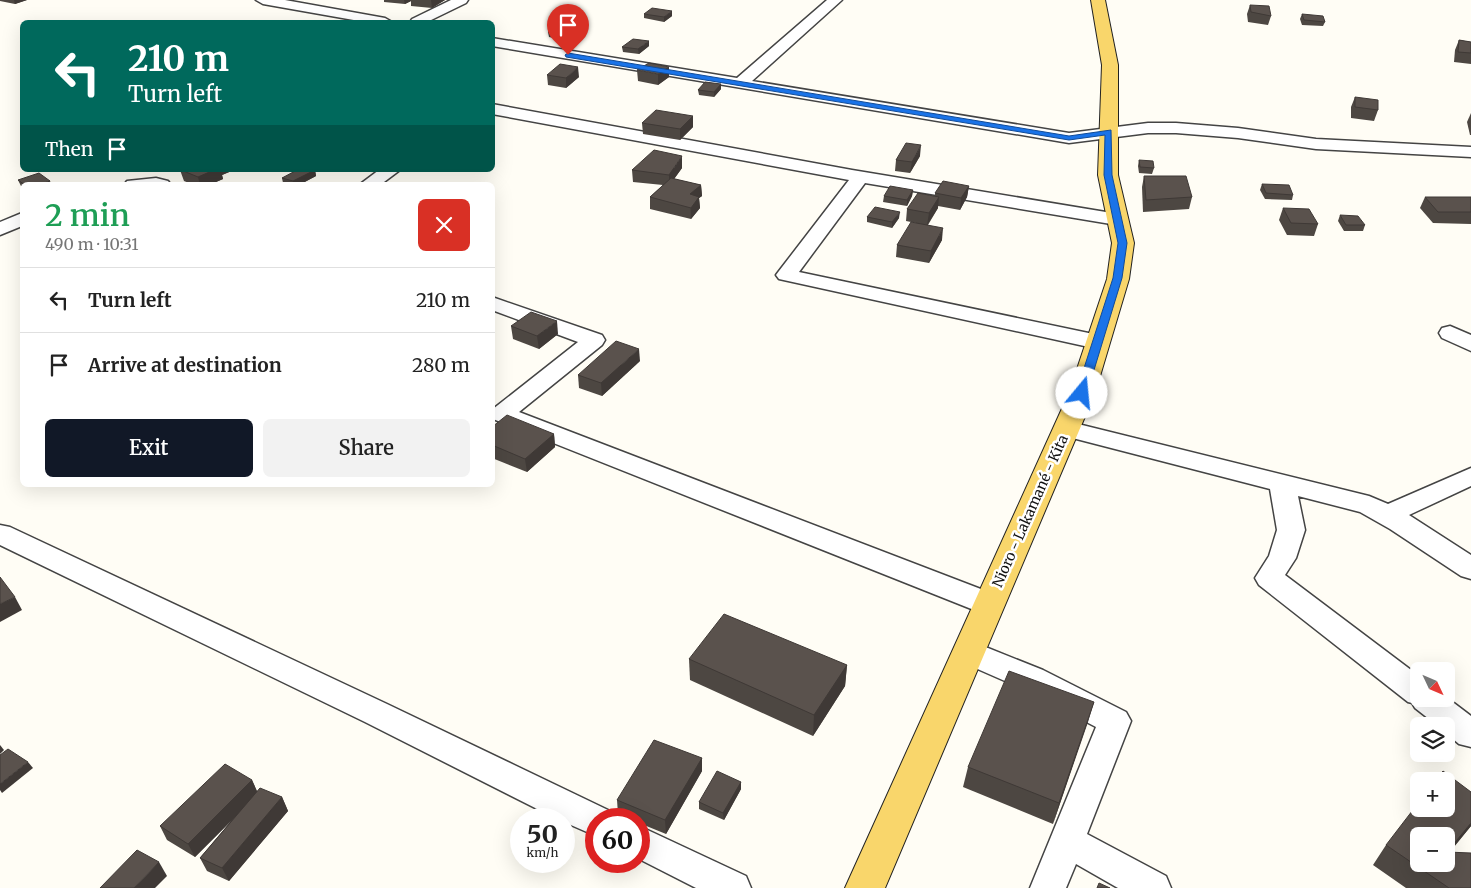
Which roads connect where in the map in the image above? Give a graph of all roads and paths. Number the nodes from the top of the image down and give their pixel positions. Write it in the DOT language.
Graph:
graph roads {
  1 [pos="263,0"];
  2 [pos="460,0"];
  3 [pos="834,0"];
  4 [pos="1098,0"];
  5 [pos="374,20"];
  6 [pos="421,20"];
  7 [pos="495,43"];
  8 [pos="740,84"];
  9 [pos="495,110"];
  10 [pos="1109,132"];
  11 [pos="1471,152"];
  12 [pos="387,172"];
  13 [pos="862,176"];
  14 [pos="372,182"];
  15 [pos="1117,219"];
  16 [pos="20,220"];
  17 [pos="0,229"];
  18 [pos="495,304"];
  19 [pos="1471,328"];
  20 [pos="1098,342"];
  21 [pos="1471,344"];
  22 [pos="1066,429"];
  23 [pos="1471,476"];
  24 [pos="1282,483"];
  25 [pos="1388,515"];
  26 [pos="0,534"];
  27 [pos="1471,569"];
  28 [pos="989,604"];
  29 [pos="968,652"];
  30 [pos="1410,686"];
  31 [pos="1438,708"];
  32 [pos="1471,734"];
  33 [pos="585,816"];
  34 [pos="1066,841"];
  35 [pos="650,847"];
  36 [pos="733,888"];
  37 [pos="865,888"];
  38 [pos="1048,888"];
  39 [pos="1153,888"];
  1 -- 5 [label="street"];
  2 -- 6 [label="street"];
  3 -- 8 [label="street"];
  4 -- 10 [label="main road, Nioro - Lakamané - Kita"];
  7 -- 8 [label="street"];
  8 -- 10 [label="street"];
  9 -- 13 [label="street"];
  10 -- 11 [label="street"];
  10 -- 15 [label="main road, Nioro - Lakamané - Kita"];
  12 -- 14 [label="street"];
  13 -- 15 [label="street"];
  13 -- 20 [label="street"];
  15 -- 20 [label="main road, Nioro - Lakamané - Kita"];
  16 -- 17 [label="street"];
  18 -- 28 [label="street"];
  19 -- 21 [label="street"];
  20 -- 22 [label="main road, Nioro - Lakamané - Kita"];
  22 -- 24 [label="street"];
  22 -- 28 [label="main road, Nioro - Lakamané - Kita"];
  23 -- 25 [label="street"];
  24 -- 25 [label="street"];
  24 -- 30 [label="street"];
  25 -- 27 [label="street"];
  26 -- 33 [label="street"];
  28 -- 29 [label="main road, Nioro - Lakamané - Kita"];
  29 -- 34 [label="street"];
  29 -- 37 [label="main road, Nioro - Lakamané - Kita"];
  31 -- 32 [label="street"];
  34 -- 38 [label="street"];
  34 -- 39 [label="street"];
  35 -- 36 [label="street"];
}
